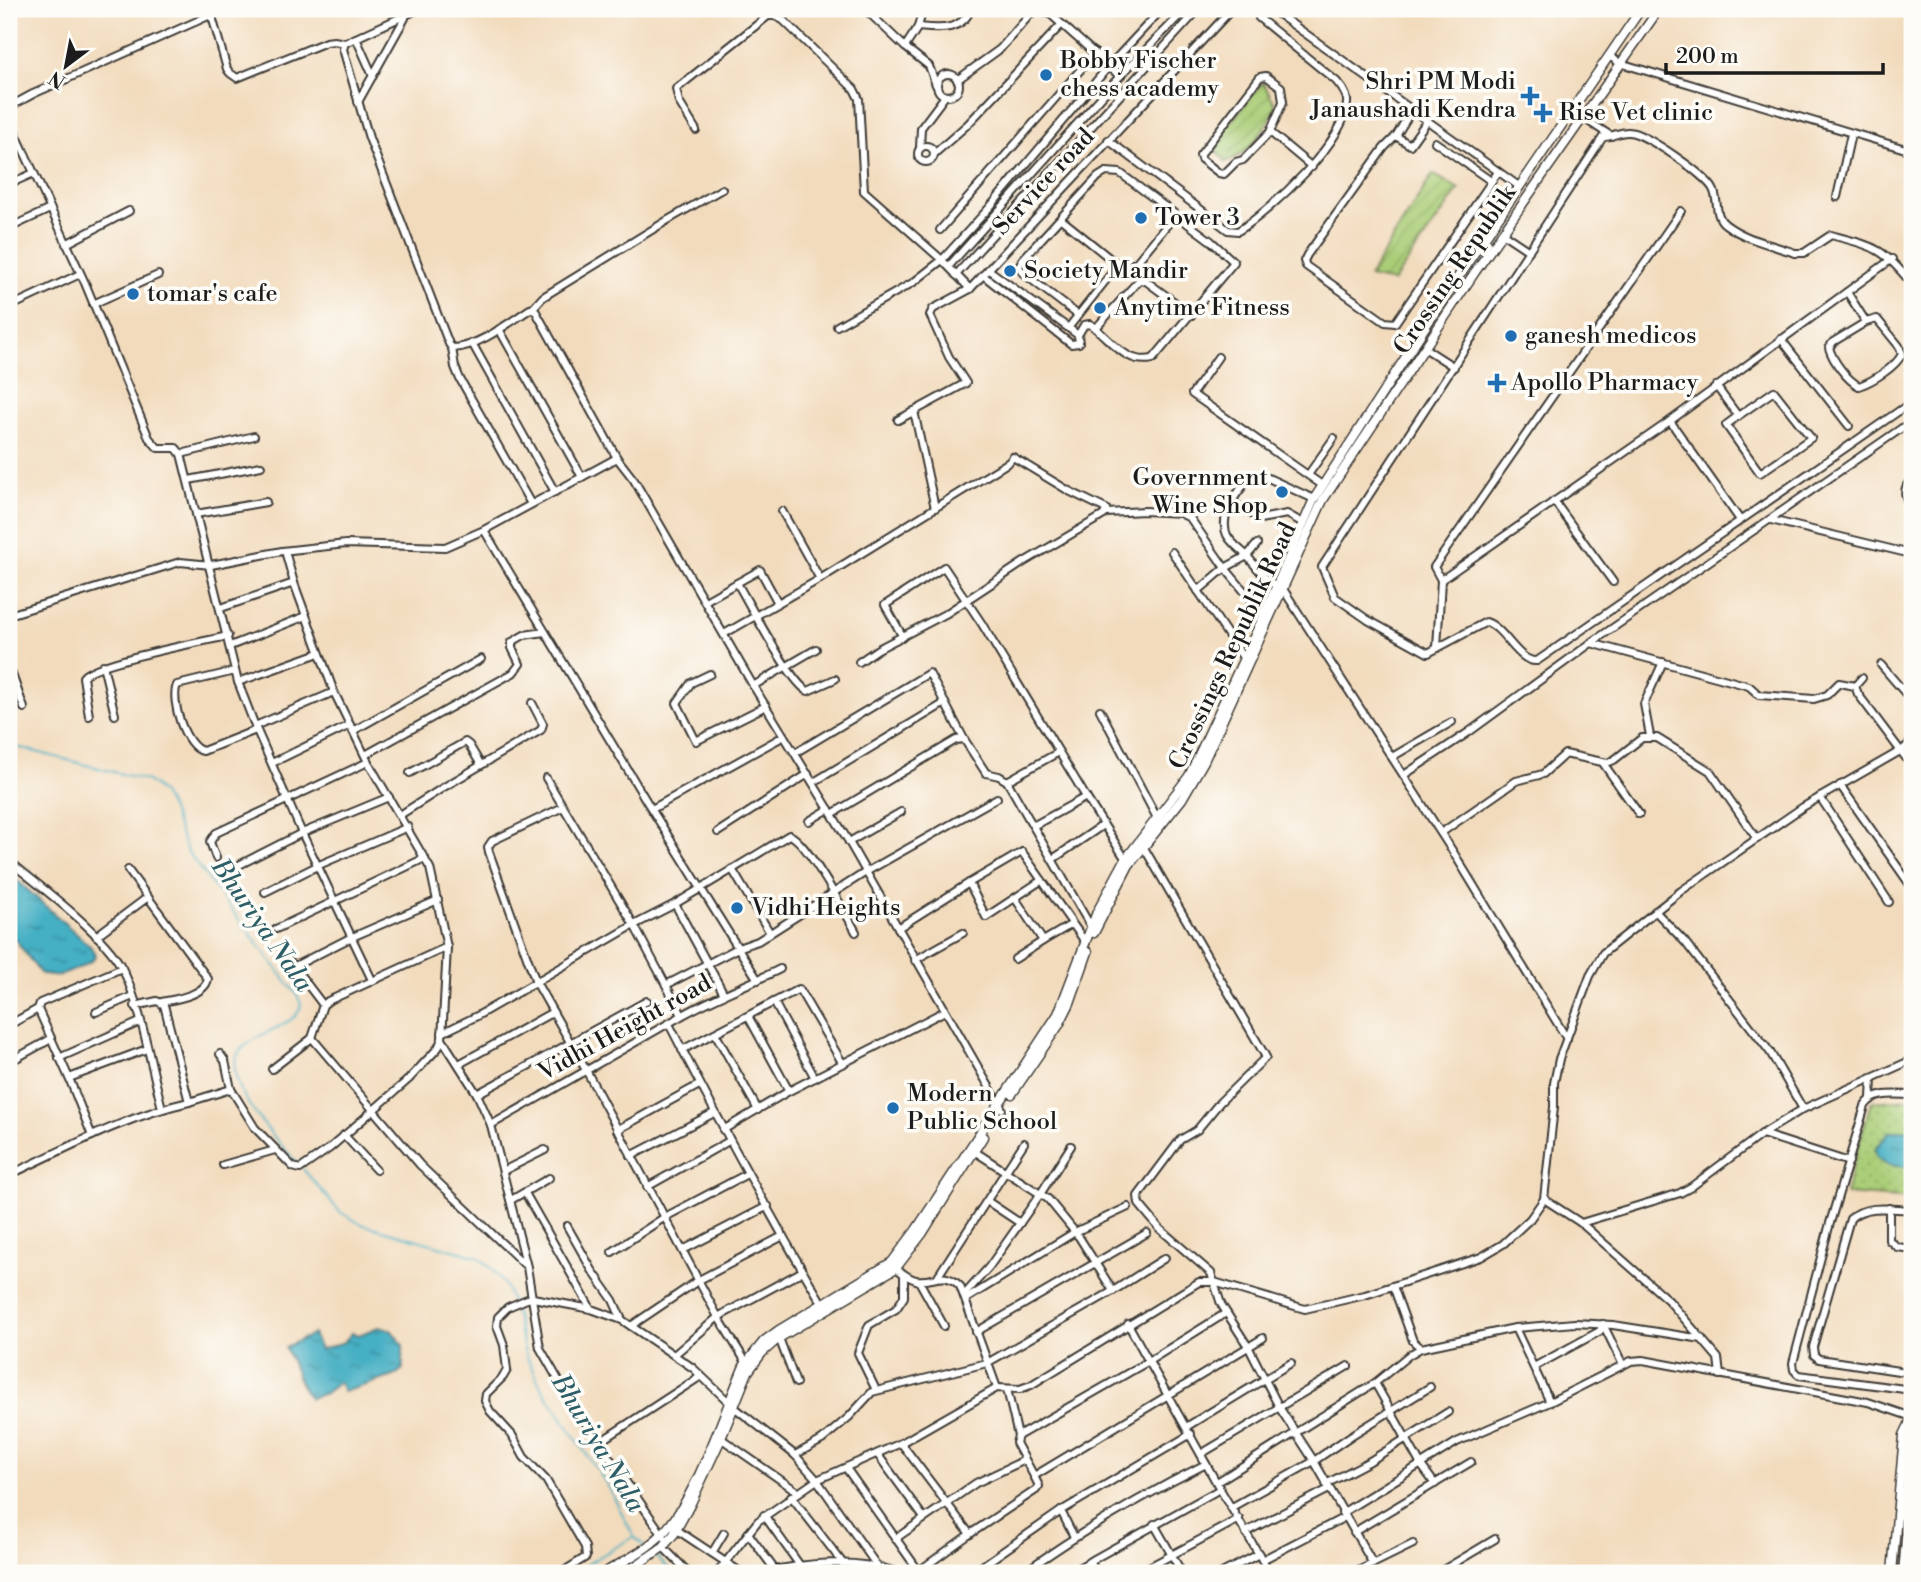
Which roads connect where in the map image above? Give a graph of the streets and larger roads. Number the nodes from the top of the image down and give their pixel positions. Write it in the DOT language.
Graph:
graph roads {
  1 [pos="419,9"];
  2 [pos="865,9"];
  3 [pos="923,9"];
  4 [pos="971,9"];
  5 [pos="1036,9"];
  6 [pos="1162,9"];
  7 [pos="1186,9"];
  8 [pos="1199,9"];
  9 [pos="1232,9"];
  10 [pos="1263,9"];
  11 [pos="1271,9"];
  12 [pos="1641,9"];
  13 [pos="1659,9"];
  14 [pos="1051,10"];
  15 [pos="216,11"];
  16 [pos="406,16"];
  17 [pos="1061,25"];
  18 [pos="918,27"];
  19 [pos="356,38"];
  20 [pos="345,43"];
  21 [pos="905,47"];
  22 [pos="1095,54"];
  23 [pos="1609,56"];
  24 [pos="1620,63"];
  25 [pos="1108,66"];
  26 [pos="373,76"];
  27 [pos="1120,76"];
  28 [pos="957,80"];
  29 [pos="936,85"];
  30 [pos="945,96"];
  31 [pos="358,102"];
  32 [pos="9,107"];
  33 [pos="1412,110"];
  34 [pos="1582,117"];
  35 [pos="9,119"];
  36 [pos="1427,121"];
  37 [pos="696,130"];
  38 [pos="1270,132"];
  39 [pos="1446,134"];
  40 [pos="1852,134"];
  41 [pos="1396,136"];
  42 [pos="1612,137"];
  43 [pos="1108,140"];
  44 [pos="920,148"];
  45 [pos="1912,151"];
  46 [pos="934,154"];
  47 [pos="1312,167"];
  48 [pos="1498,172"];
  49 [pos="34,173"];
  50 [pos="1491,181"];
  51 [pos="9,184"];
  52 [pos="1520,187"];
  53 [pos="722,189"];
  54 [pos="1837,197"];
  55 [pos="50,209"];
  56 [pos="130,211"];
  57 [pos="1681,211"];
  58 [pos="1175,215"];
  59 [pos="1061,219"];
  60 [pos="9,228"];
  61 [pos="940,230"];
  62 [pos="1502,233"];
  63 [pos="66,244"];
  64 [pos="1529,251"];
  65 [pos="1892,259"];
  66 [pos="942,260"];
  67 [pos="1135,264"];
  68 [pos="1118,265"];
  69 [pos="949,266"];
  70 [pos="989,270"];
  71 [pos="80,274"];
  72 [pos="158,275"];
  73 [pos="956,275"];
  74 [pos="984,276"];
  75 [pos="1146,281"];
  76 [pos="1912,284"];
  77 [pos="970,289"];
  78 [pos="1847,292"];
  79 [pos="93,304"];
  80 [pos="9,307"];
  81 [pos="533,308"];
  82 [pos="1078,314"];
  83 [pos="1192,315"];
  84 [pos="1866,322"];
  85 [pos="837,326"];
  86 [pos="1069,327"];
  87 [pos="1096,328"];
  88 [pos="499,329"];
  89 [pos="1078,335"];
  90 [pos="1781,339"];
  91 [pos="472,343"];
  92 [pos="452,348"];
  93 [pos="1426,349"];
  94 [pos="1218,357"];
  95 [pos="1454,367"];
  96 [pos="1716,386"];
  97 [pos="1912,402"];
  98 [pos="914,411"];
  99 [pos="1738,416"];
  100 [pos="898,420"];
  101 [pos="1670,421"];
  102 [pos="1912,421"];
  103 [pos="1849,426"];
  104 [pos="254,436"];
  105 [pos="1334,438"];
  106 [pos="181,454"];
  107 [pos="617,458"];
  108 [pos="261,466"];
  109 [pos="1308,475"];
  110 [pos="582,477"];
  111 [pos="1912,479"];
  112 [pos="189,480"];
  113 [pos="555,492"];
  114 [pos="1321,493"];
  115 [pos="1554,501"];
  116 [pos="266,502"];
  117 [pos="1232,502"];
  118 [pos="531,504"];
  119 [pos="936,509"];
  120 [pos="1912,509"];
  121 [pos="782,511"];
  122 [pos="1106,513"];
  123 [pos="196,514"];
  124 [pos="1740,520"];
  125 [pos="1771,520"];
  126 [pos="1303,523"];
  127 [pos="484,530"];
  128 [pos="1257,544"];
  129 [pos="285,551"];
  130 [pos="1172,552"];
  131 [pos="1911,554"];
  132 [pos="1247,556"];
  133 [pos="211,565"];
  134 [pos="1225,568"];
  135 [pos="820,579"];
  136 [pos="1441,580"];
  137 [pos="1613,582"];
  138 [pos="294,583"];
  139 [pos="737,583"];
  140 [pos="1280,587"];
  141 [pos="1198,591"];
  142 [pos="705,601"];
  143 [pos="965,601"];
  144 [pos="778,603"];
  145 [pos="221,608"];
  146 [pos="9,615"];
  147 [pos="756,615"];
  148 [pos="1264,615"];
  149 [pos="306,616"];
  150 [pos="545,632"];
  151 [pos="724,634"];
  152 [pos="228,636"];
  153 [pos="903,637"];
  154 [pos="1591,643"];
  155 [pos="230,646"];
  156 [pos="1437,648"];
  157 [pos="816,649"];
  158 [pos="319,653"];
  159 [pos="481,659"];
  160 [pos="1244,659"];
  161 [pos="859,662"];
  162 [pos="1663,662"];
  163 [pos="103,665"];
  164 [pos="786,665"];
  165 [pos="1881,665"];
  166 [pos="9,666"];
  167 [pos="236,671"];
  168 [pos="710,674"];
  169 [pos="1862,678"];
  170 [pos="835,679"];
  171 [pos="238,682"];
  172 [pos="753,686"];
  173 [pos="1855,686"];
  174 [pos="334,692"];
  175 [pos="1912,701"];
  176 [pos="532,703"];
  177 [pos="945,703"];
  178 [pos="766,706"];
  179 [pos="24,708"];
  180 [pos="1100,710"];
  181 [pos="115,715"];
  182 [pos="89,716"];
  183 [pos="1452,722"];
  184 [pos="256,728"];
  185 [pos="352,728"];
  186 [pos="785,736"];
  187 [pos="1650,736"];
  188 [pos="964,739"];
  189 [pos="1912,742"];
  190 [pos="1902,750"];
  191 [pos="1059,752"];
  192 [pos="795,753"];
  193 [pos="1392,757"];
  194 [pos="367,759"];
  195 [pos="272,763"];
  196 [pos="1603,763"];
  197 [pos="481,765"];
  198 [pos="1912,766"];
  199 [pos="410,773"];
  200 [pos="808,774"];
  201 [pos="1404,775"];
  202 [pos="546,778"];
  203 [pos="1007,781"];
  204 [pos="814,782"];
  205 [pos="1840,785"];
  206 [pos="389,797"];
  207 [pos="1086,797"];
  208 [pos="1820,797"];
  209 [pos="288,798"];
  210 [pos="997,798"];
  211 [pos="563,807"];
  212 [pos="652,809"];
  213 [pos="831,812"];
  214 [pos="901,812"];
  215 [pos="1639,814"];
  216 [pos="400,815"];
  217 [pos="1157,818"];
  218 [pos="809,821"];
  219 [pos="1102,825"];
  220 [pos="1033,826"];
  221 [pos="408,827"];
  222 [pos="718,832"];
  223 [pos="302,833"];
  224 [pos="1441,833"];
  225 [pos="1757,839"];
  226 [pos="849,842"];
  227 [pos="1143,846"];
  228 [pos="216,858"];
  229 [pos="425,858"];
  230 [pos="1052,859"];
  231 [pos="9,861"];
  232 [pos="1127,863"];
  233 [pos="319,865"];
  234 [pos="237,866"];
  235 [pos="732,869"];
  236 [pos="128,870"];
  237 [pos="866,872"];
  238 [pos="1042,880"];
  239 [pos="969,883"];
  240 [pos="1911,886"];
  241 [pos="699,888"];
  242 [pos="265,892"];
  243 [pos="832,892"];
  244 [pos="148,897"];
  245 [pos="1015,898"];
  246 [pos="334,900"];
  247 [pos="438,900"];
  248 [pos="1889,902"];
  249 [pos="675,904"];
  250 [pos="1655,911"];
  251 [pos="1072,924"];
  252 [pos="634,925"];
  253 [pos="898,928"];
  254 [pos="1091,928"];
  255 [pos="276,929"];
  256 [pos="856,932"];
  257 [pos="770,933"];
  258 [pos="963,933"];
  259 [pos="96,936"];
  260 [pos="350,938"];
  261 [pos="1043,941"];
  262 [pos="1086,943"];
  263 [pos="447,947"];
  264 [pos="738,948"];
  265 [pos="282,951"];
  266 [pos="1016,959"];
  267 [pos="915,960"];
  268 [pos="707,964"];
  269 [pos="295,966"];
  270 [pos="122,968"];
  271 [pos="780,969"];
  272 [pos="372,980"];
  273 [pos="758,980"];
  274 [pos="536,982"];
  275 [pos="666,985"];
  276 [pos="724,994"];
  277 [pos="133,996"];
  278 [pos="647,1001"];
  279 [pos="162,1002"];
  280 [pos="774,1002"];
  281 [pos="135,1006"];
  282 [pos="323,1006"];
  283 [pos="38,1009"];
  284 [pos="945,1011"];
  285 [pos="96,1012"];
  286 [pos="553,1012"];
  287 [pos="682,1015"];
  288 [pos="748,1016"];
  289 [pos="140,1022"];
  290 [pos="669,1024"];
  291 [pos="9,1025"];
  292 [pos="715,1033"];
  293 [pos="442,1036"];
  294 [pos="312,1038"];
  295 [pos="51,1039"];
  296 [pos="1567,1039"];
  297 [pos="569,1042"];
  298 [pos="147,1049"];
  299 [pos="682,1050"];
  300 [pos="220,1054"];
  301 [pos="59,1058"];
  302 [pos="1912,1060"];
  303 [pos="9,1062"];
  304 [pos="460,1064"];
  305 [pos="843,1064"];
  306 [pos="272,1069"];
  307 [pos="587,1072"];
  308 [pos="815,1077"];
  309 [pos="69,1078"];
  310 [pos="1872,1078"];
  311 [pos="699,1085"];
  312 [pos="231,1089"];
  313 [pos="789,1091"];
  314 [pos="477,1094"];
  315 [pos="1912,1094"];
  316 [pos="1871,1098"];
  317 [pos="189,1102"];
  318 [pos="1001,1106"];
  319 [pos="162,1108"];
  320 [pos="1802,1109"];
  321 [pos="758,1110"];
  322 [pos="372,1111"];
  323 [pos="713,1112"];
  324 [pos="491,1125"];
  325 [pos="617,1130"];
  326 [pos="723,1130"];
  327 [pos="1762,1133"];
  328 [pos="344,1135"];
  329 [pos="92,1136"];
  330 [pos="729,1141"];
  331 [pos="1024,1143"];
  332 [pos="1071,1146"];
  333 [pos="275,1150"];
  334 [pos="545,1150"];
  335 [pos="974,1151"];
  336 [pos="631,1156"];
  337 [pos="1849,1162"];
  338 [pos="223,1165"];
  339 [pos="376,1170"];
  340 [pos="503,1171"];
  341 [pos="1007,1171"];
  342 [pos="747,1174"];
  343 [pos="9,1175"];
  344 [pos="549,1178"];
  345 [pos="647,1187"];
  346 [pos="525,1192"];
  347 [pos="1041,1193"];
  348 [pos="1544,1199"];
  349 [pos="510,1200"];
  350 [pos="987,1201"];
  351 [pos="768,1206"];
  352 [pos="1128,1207"];
  353 [pos="1889,1208"];
  354 [pos="1912,1210"];
  355 [pos="665,1217"];
  356 [pos="1020,1223"];
  357 [pos="1581,1223"];
  358 [pos="567,1226"];
  359 [pos="1075,1232"];
  360 [pos="1147,1233"];
  361 [pos="783,1236"];
  362 [pos="1912,1249"];
  363 [pos="683,1250"];
  364 [pos="612,1252"];
  365 [pos="1165,1258"];
  366 [pos="1096,1262"];
  367 [pos="527,1267"];
  368 [pos="896,1268"];
  369 [pos="803,1271"];
  370 [pos="904,1275"];
  371 [pos="938,1276"];
  372 [pos="699,1280"];
  373 [pos="919,1280"];
  374 [pos="1214,1282"];
  375 [pos="1393,1286"];
  376 [pos="1113,1291"];
  377 [pos="965,1296"];
  378 [pos="533,1298"];
  379 [pos="823,1305"];
  380 [pos="591,1309"];
  381 [pos="1226,1312"];
  382 [pos="718,1317"];
  383 [pos="622,1320"];
  384 [pos="1128,1324"];
  385 [pos="1603,1324"];
  386 [pos="631,1326"];
  387 [pos="944,1326"];
  388 [pos="1515,1328"];
  389 [pos="976,1332"];
  390 [pos="779,1338"];
  391 [pos="1263,1338"];
  392 [pos="1702,1339"];
  393 [pos="1250,1348"];
  394 [pos="1421,1348"];
  395 [pos="674,1355"];
  396 [pos="1149,1361"];
  397 [pos="746,1362"];
  398 [pos="987,1363"];
  399 [pos="1291,1363"];
  400 [pos="1623,1365"];
  401 [pos="1348,1366"];
  402 [pos="1534,1367"];
  403 [pos="1794,1370"];
  404 [pos="1912,1373"];
  405 [pos="1720,1375"];
  406 [pos="702,1376"];
  407 [pos="1265,1379"];
  408 [pos="796,1383"];
  409 [pos="1375,1383"];
  410 [pos="1785,1386"];
  411 [pos="996,1388"];
  412 [pos="1430,1388"];
  413 [pos="1007,1389"];
  414 [pos="876,1390"];
  415 [pos="1912,1390"];
  416 [pos="1167,1395"];
  417 [pos="1550,1402"];
  418 [pos="731,1404"];
  419 [pos="1279,1407"];
  420 [pos="1391,1411"];
  421 [pos="1448,1412"];
  422 [pos="1912,1418"];
  423 [pos="1186,1427"];
  424 [pos="1297,1433"];
  425 [pos="1191,1434"];
  426 [pos="718,1436"];
  427 [pos="1018,1436"];
  428 [pos="1405,1438"];
  429 [pos="600,1442"];
  430 [pos="901,1443"];
  431 [pos="1201,1454"];
  432 [pos="795,1455"];
  433 [pos="878,1455"];
  434 [pos="1025,1460"];
  435 [pos="1314,1461"];
  436 [pos="1471,1462"];
  437 [pos="1206,1464"];
  438 [pos="1421,1465"];
  439 [pos="846,1468"];
  440 [pos="1912,1474"];
  441 [pos="1034,1476"];
  442 [pos="817,1480"];
  443 [pos="1435,1484"];
  444 [pos="1218,1485"];
  445 [pos="1328,1486"];
  446 [pos="798,1492"];
  447 [pos="791,1496"];
  448 [pos="947,1503"];
  449 [pos="1232,1507"];
  450 [pos="1061,1511"];
  451 [pos="764,1515"];
  452 [pos="1343,1515"];
  453 [pos="924,1518"];
  454 [pos="1239,1519"];
  455 [pos="1154,1524"];
  456 [pos="673,1528"];
  457 [pos="1246,1532"];
  458 [pos="1354,1532"];
  459 [pos="724,1533"];
  460 [pos="748,1533"];
  461 [pos="970,1534"];
  462 [pos="661,1535"];
  463 [pos="1074,1537"];
  464 [pos="895,1539"];
  465 [pos="1495,1539"];
  466 [pos="1413,1544"];
  467 [pos="663,1546"];
  468 [pos="712,1553"];
  469 [pos="1170,1555"];
  470 [pos="1260,1557"];
  471 [pos="726,1561"];
  472 [pos="1090,1561"];
  473 [pos="842,1562"];
  474 [pos="622,1563"];
  475 [pos="637,1564"];
  476 [pos="1373,1564"];
  477 [pos="877,1566"];
  478 [pos="801,1567"];
  479 [pos="775,1570"];
  480 [pos="917,1572"];
  481 [pos="561,1573"];
  482 [pos="604,1573"];
  483 [pos="626,1573"];
  484 [pos="689,1573"];
  485 [pos="717,1573"];
  486 [pos="742,1573"];
  487 [pos="761,1573"];
  488 [pos="900,1573"];
  489 [pos="972,1573"];
  490 [pos="1023,1573"];
  491 [pos="1069,1573"];
  492 [pos="1097,1573"];
  493 [pos="1138,1573"];
  494 [pos="1182,1573"];
  495 [pos="1222,1573"];
  496 [pos="1270,1573"];
  497 [pos="1354,1573"];
  498 [pos="1438,1573"];
  499 [pos="1892,1573"];
  500 [pos="1903,1573"];
  1 -- 16 [label="street"];
  2 -- 21 [label="street"];
  3 -- 18 [label="street"];
  4 -- 18 [label="street"];
  5 -- 14 [label="street"];
  5 -- 28 [label="street"];
  6 -- 25 [label="street"];
  7 -- 27 [label="street"];
  8 -- 73 [label="street"];
  9 -- 43 [label="street, Service road"];
  10 -- 47 [label="street"];
  11 -- 33 [label="street"];
  12 -- 23 [label="street"];
  13 -- 24 [label="street, Crossing Republik"];
  14 -- 17 [label="street"];
  15 -- 20 [label="street"];
  15 -- 32 [label="street"];
  16 -- 19 [label="street"];
  16 -- 26 [label="street"];
  17 -- 22 [label="street"];
  17 -- 46 [label="street"];
  18 -- 21 [label="street"];
  19 -- 20 [label="street"];
  19 -- 26 [label="street"];
  20 -- 31 [label="street"];
  21 -- 29 [label="street"];
  22 -- 25 [label="street"];
  22 -- 61 [label="street"];
  23 -- 24 [label="street"];
  23 -- 52 [label="street"];
  24 -- 34 [label="street, Crossing Republik"];
  24 -- 40 [label="street"];
  25 -- 27 [label="street"];
  25 -- 66 [label="street"];
  26 -- 31 [label="street"];
  27 -- 69 [label="street"];
  28 -- 29 [label="street"];
  28 -- 30 [label="street"];
  29 -- 30 [label="street"];
  30 -- 44 [label="street"];
  31 -- 92 [label="street"];
  33 -- 36 [label="street"];
  33 -- 41 [label="street"];
  34 -- 42 [label="street"];
  34 -- 62 [label="street, Crossing Republik"];
  35 -- 49 [label="street"];
  36 -- 39 [label="street"];
  36 -- 41 [label="street"];
  37 -- 66 [label="street"];
  38 -- 38 [label="street"];
  38 -- 47 [label="street"];
  39 -- 48 [label="street"];
  39 -- 50 [label="street"];
  40 -- 45 [label="street"];
  40 -- 54 [label="street"];
  41 -- 50 [label="street"];
  42 -- 64 [label="street"];
  42 -- 65 [label="street"];
  43 -- 47 [label="street"];
  43 -- 70 [label="street, Service road"];
  44 -- 46 [label="street"];
  44 -- 46 [label="street"];
  48 -- 50 [label="street"];
  48 -- 52 [label="street"];
  49 -- 51 [label="street"];
  49 -- 55 [label="street"];
  52 -- 114 [label="street"];
  53 -- 81 [label="street"];
  55 -- 60 [label="street"];
  55 -- 63 [label="street"];
  56 -- 63 [label="street"];
  57 -- 136 [label="street"];
  58 -- 59 [label="street"];
  58 -- 67 [label="street"];
  58 -- 83 [label="street"];
  59 -- 68 [label="street"];
  59 -- 82 [label="street"];
  62 -- 64 [label="street"];
  62 -- 93 [label="street, Crossing Republik"];
  63 -- 71 [label="street"];
  64 -- 95 [label="street"];
  65 -- 76 [label="street"];
  65 -- 78 [label="street"];
  66 -- 69 [label="street"];
  66 -- 85 [label="street"];
  67 -- 68 [label="street"];
  67 -- 75 [label="street"];
  68 -- 82 [label="street"];
  69 -- 73 [label="street"];
  70 -- 74 [label="street, Service road"];
  70 -- 86 [label="street"];
  71 -- 79 [label="street"];
  71 -- 80 [label="street"];
  72 -- 79 [label="street"];
  73 -- 77 [label="street"];
  74 -- 77 [label="street, Service road"];
  74 -- 89 [label="street"];
  75 -- 83 [label="street"];
  75 -- 87 [label="street"];
  77 -- 98 [label="street, Service road"];
  78 -- 84 [label="street"];
  78 -- 90 [label="street"];
  79 -- 106 [label="street"];
  81 -- 88 [label="street"];
  81 -- 107 [label="street"];
  82 -- 86 [label="street"];
  83 -- 87 [label="street"];
  84 -- 84 [label="street"];
  86 -- 89 [label="street"];
  87 -- 89 [label="street"];
  88 -- 91 [label="street"];
  88 -- 110 [label="street"];
  90 -- 96 [label="street"];
  90 -- 103 [label="street"];
  91 -- 92 [label="street"];
  91 -- 113 [label="street"];
  92 -- 118 [label="street"];
  93 -- 95 [label="street"];
  93 -- 114 [label="street, Crossing Republik"];
  94 -- 109 [label="street"];
  95 -- 156 [label="street"];
  96 -- 99 [label="street"];
  96 -- 101 [label="street"];
  97 -- 124 [label="street"];
  98 -- 100 [label="street"];
  98 -- 119 [label="street"];
  99 -- 99 [label="street"];
  101 -- 115 [label="street"];
  101 -- 124 [label="street"];
  102 -- 125 [label="street"];
  104 -- 106 [label="street"];
  105 -- 109 [label="street"];
  106 -- 112 [label="street"];
  107 -- 110 [label="street"];
  107 -- 142 [label="street"];
  108 -- 112 [label="street"];
  109 -- 114 [label="street"];
  110 -- 113 [label="street"];
  111 -- 120 [label="street"];
  112 -- 123 [label="street"];
  113 -- 118 [label="street"];
  114 -- 117 [label="street"];
  114 -- 126 [label="street"];
  114 -- 140 [label="street, Crossings Republik Road"];
  115 -- 136 [label="street"];
  115 -- 137 [label="street"];
  116 -- 123 [label="street"];
  117 -- 126 [label="street"];
  117 -- 132 [label="street"];
  118 -- 127 [label="street"];
  119 -- 122 [label="street"];
  119 -- 135 [label="street"];
  121 -- 135 [label="street"];
  122 -- 134 [label="street"];
  122 -- 143 [label="street"];
  123 -- 133 [label="street"];
  124 -- 156 [label="street"];
  125 -- 131 [label="street"];
  125 -- 154 [label="street"];
  126 -- 140 [label="street"];
  127 -- 129 [label="street"];
  127 -- 150 [label="street"];
  128 -- 132 [label="street"];
  129 -- 133 [label="street"];
  129 -- 138 [label="street"];
  130 -- 141 [label="street"];
  132 -- 134 [label="street"];
  132 -- 140 [label="street"];
  133 -- 145 [label="street"];
  133 -- 146 [label="street"];
  134 -- 141 [label="street"];
  134 -- 148 [label="street"];
  135 -- 144 [label="street"];
  136 -- 156 [label="street"];
  138 -- 145 [label="street"];
  138 -- 149 [label="street"];
  139 -- 142 [label="street"];
  139 -- 144 [label="street"];
  139 -- 147 [label="street"];
  140 -- 148 [label="street"];
  140 -- 193 [label="street"];
  140 -- 227 [label="street, Crossings Republik Road"];
  141 -- 160 [label="street"];
  142 -- 151 [label="street"];
  143 -- 153 [label="street"];
  143 -- 153 [label="street"];
  143 -- 191 [label="street"];
  144 -- 147 [label="street"];
  145 -- 152 [label="street"];
  147 -- 151 [label="street"];
  147 -- 164 [label="street"];
  148 -- 160 [label="street"];
  149 -- 155 [label="street"];
  149 -- 158 [label="street"];
  150 -- 194 [label="street"];
  150 -- 212 [label="street"];
  151 -- 172 [label="street"];
  152 -- 155 [label="street"];
  152 -- 163 [label="street"];
  153 -- 161 [label="street"];
  154 -- 162 [label="street"];
  154 -- 201 [label="street"];
  155 -- 167 [label="street"];
  157 -- 164 [label="street"];
  158 -- 171 [label="street"];
  158 -- 174 [label="street"];
  159 -- 185 [label="street"];
  160 -- 217 [label="street"];
  162 -- 173 [label="street"];
  162 -- 187 [label="street"];
  163 -- 181 [label="street"];
  163 -- 182 [label="street"];
  164 -- 170 [label="street"];
  164 -- 172 [label="street"];
  165 -- 175 [label="street"];
  166 -- 179 [label="street"];
  167 -- 171 [label="street"];
  167 -- 184 [label="street"];
  168 -- 178 [label="street"];
  169 -- 173 [label="street"];
  171 -- 184 [label="street"];
  172 -- 178 [label="street"];
  173 -- 190 [label="street"];
  174 -- 184 [label="street"];
  174 -- 185 [label="street"];
  176 -- 197 [label="street"];
  177 -- 188 [label="street"];
  177 -- 192 [label="street"];
  177 -- 204 [label="street"];
  178 -- 186 [label="street"];
  180 -- 217 [label="street"];
  183 -- 193 [label="street"];
  184 -- 195 [label="street"];
  185 -- 194 [label="street"];
  185 -- 195 [label="street"];
  186 -- 192 [label="street"];
  186 -- 212 [label="street"];
  187 -- 196 [label="street"];
  187 -- 225 [label="street"];
  188 -- 203 [label="street"];
  188 -- 213 [label="street"];
  189 -- 190 [label="street"];
  190 -- 198 [label="street"];
  190 -- 205 [label="street"];
  191 -- 203 [label="street"];
  191 -- 207 [label="street"];
  192 -- 200 [label="street"];
  193 -- 201 [label="street"];
  194 -- 206 [label="street"];
  194 -- 209 [label="street"];
  195 -- 209 [label="street"];
  196 -- 215 [label="street"];
  196 -- 224 [label="street"];
  197 -- 199 [label="street"];
  197 -- 216 [label="street"];
  200 -- 204 [label="street"];
  200 -- 222 [label="street"];
  201 -- 224 [label="street"];
  202 -- 211 [label="street"];
  203 -- 220 [label="street"];
  204 -- 213 [label="street"];
  205 -- 208 [label="street"];
  205 -- 240 [label="street"];
  206 -- 216 [label="street"];
  206 -- 223 [label="street"];
  207 -- 219 [label="street"];
  207 -- 220 [label="street"];
  208 -- 225 [label="street"];
  208 -- 248 [label="street"];
  209 -- 223 [label="street"];
  209 -- 228 [label="street"];
  210 -- 237 [label="street"];
  211 -- 252 [label="street"];
  211 -- 274 [label="street"];
  212 -- 241 [label="street"];
  213 -- 218 [label="street"];
  213 -- 226 [label="street"];
  214 -- 226 [label="street"];
  216 -- 221 [label="street"];
  217 -- 232 [label="street"];
  219 -- 230 [label="street"];
  219 -- 232 [label="street"];
  220 -- 230 [label="street"];
  221 -- 229 [label="street"];
  221 -- 233 [label="street"];
  223 -- 233 [label="street"];
  223 -- 234 [label="street"];
  224 -- 296 [label="street"];
  225 -- 250 [label="street"];
  226 -- 237 [label="street"];
  227 -- 232 [label="street, Crossings Republik Road"];
  227 -- 374 [label="street"];
  229 -- 246 [label="street"];
  229 -- 247 [label="street"];
  230 -- 254 [label="street"];
  231 -- 259 [label="street"];
  232 -- 254 [label="street"];
  232 -- 318 [label="street, Crossings Republik Road"];
  233 -- 242 [label="street"];
  233 -- 246 [label="street"];
  235 -- 241 [label="street"];
  235 -- 243 [label="street"];
  235 -- 257 [label="street"];
  236 -- 244 [label="street"];
  237 -- 243 [label="street"];
  237 -- 253 [label="street"];
  238 -- 239 [label="street"];
  238 -- 245 [label="street"];
  238 -- 251 [label="street"];
  239 -- 245 [label="street"];
  239 -- 253 [label="street"];
  241 -- 249 [label="street"];
  241 -- 264 [label="street"];
  243 -- 256 [label="street"];
  243 -- 257 [label="street"];
  244 -- 259 [label="street"];
  244 -- 279 [label="street"];
  245 -- 261 [label="street"];
  246 -- 255 [label="street"];
  246 -- 260 [label="street"];
  247 -- 260 [label="street"];
  247 -- 263 [label="street"];
  249 -- 252 [label="street"];
  249 -- 268 [label="street"];
  250 -- 296 [label="street"];
  250 -- 320 [label="street"];
  251 -- 261 [label="street"];
  251 -- 262 [label="street"];
  252 -- 274 [label="street"];
  252 -- 275 [label="street"];
  253 -- 267 [label="street"];
  254 -- 262 [label="street"];
  257 -- 264 [label="street"];
  258 -- 267 [label="street"];
  259 -- 270 [label="street"];
  260 -- 269 [label="street"];
  260 -- 272 [label="street"];
  261 -- 266 [label="street"];
  262 -- 318 [label="street"];
  263 -- 272 [label="street"];
  263 -- 293 [label="street"];
  264 -- 268 [label="street"];
  264 -- 273 [label="street"];
  265 -- 269 [label="street"];
  267 -- 284 [label="street"];
  268 -- 275 [label="street"];
  268 -- 276 [label="street"];
  269 -- 282 [label="street"];
  270 -- 277 [label="street"];
  270 -- 283 [label="street"];
  271 -- 273 [label="street, Vidhi Height road"];
  272 -- 282 [label="street"];
  273 -- 276 [label="street, Vidhi Height road"];
  274 -- 286 [label="street"];
  274 -- 293 [label="street"];
  275 -- 287 [label="street"];
  276 -- 287 [label="street, Vidhi Height road"];
  277 -- 281 [label="street"];
  277 -- 285 [label="street"];
  278 -- 297 [label="street"];
  279 -- 281 [label="street"];
  279 -- 317 [label="street"];
  280 -- 288 [label="street"];
  280 -- 305 [label="street"];
  280 -- 308 [label="street"];
  281 -- 289 [label="street"];
  282 -- 294 [label="street"];
  283 -- 291 [label="street"];
  283 -- 295 [label="street"];
  284 -- 305 [label="street"];
  284 -- 318 [label="street"];
  286 -- 297 [label="street"];
  286 -- 304 [label="street"];
  287 -- 290 [label="street, Vidhi Height road"];
  288 -- 292 [label="street"];
  288 -- 313 [label="street"];
  289 -- 298 [label="street"];
  289 -- 301 [label="street"];
  290 -- 299 [label="street"];
  290 -- 307 [label="street, Vidhi Height road"];
  292 -- 299 [label="street"];
  292 -- 321 [label="street"];
  293 -- 304 [label="street"];
  293 -- 322 [label="street"];
  294 -- 306 [label="street"];
  294 -- 322 [label="street"];
  295 -- 301 [label="street"];
  295 -- 303 [label="street"];
  296 -- 348 [label="street"];
  297 -- 307 [label="street"];
  297 -- 314 [label="street"];
  298 -- 309 [label="street"];
  298 -- 319 [label="street"];
  299 -- 311 [label="street"];
  300 -- 312 [label="street"];
  301 -- 309 [label="street"];
  302 -- 310 [label="street"];
  304 -- 314 [label="street"];
  305 -- 308 [label="street"];
  307 -- 324 [label="street, Vidhi Height road"];
  307 -- 325 [label="street"];
  308 -- 313 [label="street"];
  309 -- 329 [label="street"];
  310 -- 316 [label="street"];
  310 -- 320 [label="street"];
  311 -- 323 [label="street"];
  311 -- 325 [label="street"];
  312 -- 317 [label="street"];
  312 -- 333 [label="street"];
  313 -- 321 [label="street"];
  314 -- 324 [label="street"];
  315 -- 316 [label="street"];
  316 -- 337 [label="street"];
  317 -- 319 [label="street"];
  318 -- 335 [label="street, Crossings Republik Road"];
  318 -- 379 [label="street"];
  319 -- 329 [label="street"];
  320 -- 327 [label="street"];
  321 -- 326 [label="street"];
  322 -- 328 [label="street"];
  322 -- 367 [label="street"];
  323 -- 326 [label="street"];
  323 -- 336 [label="street"];
  324 -- 340 [label="street"];
  325 -- 336 [label="street"];
  326 -- 330 [label="street"];
  327 -- 337 [label="street"];
  327 -- 357 [label="street"];
  328 -- 333 [label="street"];
  328 -- 339 [label="street"];
  329 -- 343 [label="street"];
  330 -- 342 [label="street"];
  330 -- 345 [label="street"];
  331 -- 341 [label="street"];
  332 -- 347 [label="street"];
  333 -- 338 [label="street"];
  334 -- 340 [label="street"];
  335 -- 341 [label="street"];
  335 -- 368 [label="street, Crossings Republik Road"];
  336 -- 345 [label="street"];
  337 -- 403 [label="street"];
  340 -- 349 [label="street"];
  341 -- 347 [label="street"];
  341 -- 350 [label="street"];
  342 -- 351 [label="street"];
  342 -- 355 [label="street"];
  344 -- 346 [label="street"];
  345 -- 355 [label="street"];
  346 -- 349 [label="street"];
  346 -- 380 [label="street"];
  347 -- 356 [label="street"];
  347 -- 359 [label="street"];
  348 -- 357 [label="street"];
  348 -- 375 [label="street"];
  349 -- 367 [label="street"];
  350 -- 356 [label="street"];
  350 -- 371 [label="street"];
  351 -- 361 [label="street"];
  351 -- 363 [label="street"];
  352 -- 359 [label="street"];
  353 -- 354 [label="street"];
  353 -- 362 [label="street"];
  353 -- 404 [label="street"];
  355 -- 363 [label="street"];
  355 -- 364 [label="street"];
  356 -- 377 [label="street"];
  357 -- 392 [label="street"];
  358 -- 383 [label="street"];
  359 -- 366 [label="street"];
  359 -- 377 [label="street"];
  360 -- 366 [label="street"];
  361 -- 369 [label="street"];
  361 -- 372 [label="street"];
  363 -- 372 [label="street"];
  365 -- 376 [label="street"];
  366 -- 376 [label="street"];
  366 -- 389 [label="street"];
  367 -- 378 [label="street"];
  368 -- 370 [label="street"];
  368 -- 390 [label="street, Crossings Republik Road"];
  369 -- 379 [label="street"];
  369 -- 382 [label="street"];
  370 -- 373 [label="street"];
  370 -- 414 [label="street"];
  371 -- 373 [label="street"];
  371 -- 377 [label="street"];
  372 -- 382 [label="street"];
  372 -- 386 [label="street"];
  373 -- 387 [label="street"];
  374 -- 375 [label="street"];
  374 -- 381 [label="street"];
  374 -- 384 [label="street"];
  375 -- 394 [label="street"];
  376 -- 398 [label="street"];
  377 -- 389 [label="street"];
  378 -- 380 [label="street"];
  378 -- 429 [label="street"];
  378 -- 481 [label="street"];
  379 -- 397 [label="street"];
  380 -- 383 [label="street"];
  381 -- 393 [label="street"];
  381 -- 396 [label="street"];
  382 -- 395 [label="street"];
  382 -- 397 [label="street"];
  383 -- 386 [label="street"];
  384 -- 396 [label="street"];
  384 -- 413 [label="street"];
  385 -- 388 [label="street"];
  385 -- 392 [label="street"];
  385 -- 400 [label="street"];
  385 -- 402 [label="street"];
  386 -- 395 [label="street"];
  388 -- 394 [label="street"];
  388 -- 402 [label="street"];
  389 -- 398 [label="street"];
  390 -- 408 [label="street"];
  390 -- 418 [label="street, Crossings Republik Road"];
  391 -- 393 [label="street"];
  392 -- 405 [label="street"];
  393 -- 407 [label="street"];
  393 -- 416 [label="street"];
  394 -- 409 [label="street"];
  395 -- 406 [label="street"];
  396 -- 416 [label="street"];
  396 -- 427 [label="street"];
  397 -- 418 [label="street"];
  398 -- 411 [label="street"];
  398 -- 414 [label="street"];
  399 -- 407 [label="street"];
  400 -- 405 [label="street"];
  400 -- 417 [label="street"];
  401 -- 419 [label="street"];
  402 -- 417 [label="street"];
  403 -- 410 [label="street"];
  403 -- 415 [label="street"];
  405 -- 410 [label="street"];
  406 -- 418 [label="street"];
  406 -- 429 [label="street"];
  407 -- 419 [label="street"];
  407 -- 423 [label="street"];
  409 -- 420 [label="street"];
  409 -- 424 [label="street"];
  410 -- 422 [label="street"];
  411 -- 413 [label="street"];
  411 -- 430 [label="street"];
  412 -- 420 [label="street"];
  413 -- 427 [label="street"];
  414 -- 432 [label="street"];
  416 -- 423 [label="street"];
  416 -- 441 [label="street"];
  417 -- 438 [label="street"];
  418 -- 426 [label="street, Crossings Republik Road"];
  418 -- 432 [label="street"];
  419 -- 424 [label="street"];
  419 -- 431 [label="street"];
  420 -- 428 [label="street"];
  420 -- 435 [label="street"];
  421 -- 428 [label="street"];
  422 -- 499 [label="street"];
  423 -- 425 [label="street"];
  424 -- 435 [label="street"];
  424 -- 444 [label="street"];
  425 -- 431 [label="street"];
  425 -- 450 [label="street"];
  426 -- 446 [label="street"];
  426 -- 456 [label="street, Crossings Republik Road"];
  427 -- 434 [label="street"];
  428 -- 438 [label="street"];
  428 -- 445 [label="street"];
  429 -- 462 [label="street"];
  430 -- 433 [label="street"];
  430 -- 448 [label="street"];
  431 -- 437 [label="street"];
  432 -- 442 [label="street"];
  433 -- 439 [label="street"];
  433 -- 453 [label="street"];
  434 -- 441 [label="street"];
  434 -- 448 [label="street"];
  435 -- 445 [label="street"];
  435 -- 449 [label="street"];
  436 -- 443 [label="street"];
  437 -- 444 [label="street"];
  437 -- 463 [label="street"];
  438 -- 443 [label="street"];
  438 -- 452 [label="street"];
  439 -- 442 [label="street"];
  439 -- 464 [label="street"];
  440 -- 500 [label="street"];
  441 -- 461 [label="street"];
  442 -- 446 [label="street"];
  442 -- 477 [label="street"];
  443 -- 458 [label="street"];
  444 -- 449 [label="street"];
  444 -- 455 [label="street"];
  445 -- 452 [label="street"];
  445 -- 457 [label="street"];
  446 -- 447 [label="street"];
  447 -- 451 [label="street"];
  447 -- 473 [label="street"];
  448 -- 453 [label="street"];
  448 -- 461 [label="street"];
  449 -- 454 [label="street"];
  450 -- 463 [label="street"];
  450 -- 489 [label="street"];
  451 -- 460 [label="street"];
  451 -- 478 [label="street"];
  452 -- 458 [label="street"];
  452 -- 470 [label="street"];
  453 -- 464 [label="street"];
  454 -- 457 [label="street"];
  454 -- 469 [label="street"];
  455 -- 469 [label="street"];
  455 -- 472 [label="street"];
  456 -- 462 [label="street"];
  456 -- 467 [label="street, Crossings Republik Road"];
  456 -- 468 [label="street"];
  457 -- 470 [label="street"];
  458 -- 476 [label="street"];
  459 -- 468 [label="street"];
  460 -- 471 [label="street"];
  460 -- 479 [label="street"];
  461 -- 480 [label="street"];
  462 -- 467 [label="street"];
  462 -- 475 [label="street"];
  463 -- 490 [label="street"];
  464 -- 480 [label="street"];
  465 -- 498 [label="street"];
  466 -- 476 [label="street"];
  467 -- 475 [label="street, Crossings Republik Road"];
  467 -- 484 [label="street"];
  468 -- 471 [label="street"];
  469 -- 493 [label="street"];
  469 -- 494 [label="street"];
  470 -- 495 [label="street"];
  470 -- 496 [label="street"];
  471 -- 485 [label="street"];
  471 -- 486 [label="street"];
  472 -- 491 [label="street"];
  472 -- 492 [label="street"];
  473 -- 477 [label="street"];
  473 -- 478 [label="street"];
  474 -- 475 [label="street, Crossings Republik Road"];
  474 -- 482 [label="street, Crossings Republik Road"];
  474 -- 483 [label="street"];
  475 -- 483 [label="street, Crossings Republik Road"];
  476 -- 497 [label="street"];
  477 -- 488 [label="street"];
  478 -- 479 [label="street"];
  479 -- 487 [label="street"];
}
